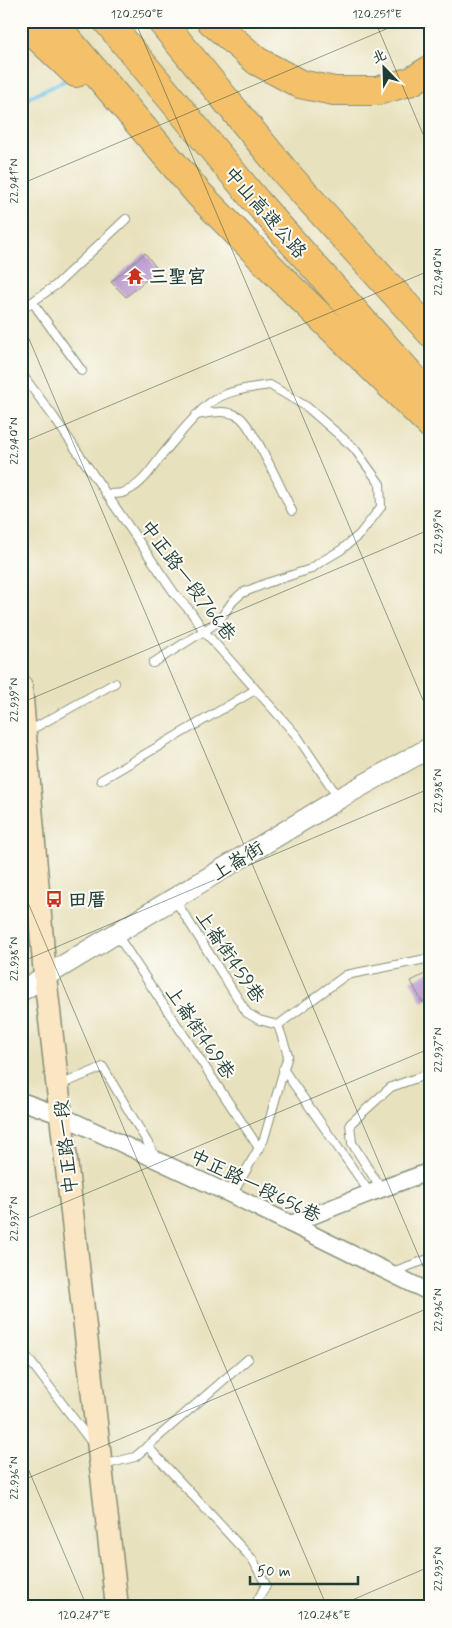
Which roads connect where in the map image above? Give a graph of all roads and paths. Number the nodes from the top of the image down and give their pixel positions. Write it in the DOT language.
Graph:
graph roads {
  1 [pos="22,21"];
  2 [pos="52,21"];
  3 [pos="107,21"];
  4 [pos="160,21"];
  5 [pos="211,21"];
  6 [pos="431,69"];
  7 [pos="199,194"];
  8 [pos="126,220"];
  9 [pos="33,303"];
  10 [pos="21,310"];
  11 [pos="431,333"];
  12 [pos="82,372"];
  13 [pos="21,373"];
  14 [pos="431,398"];
  15 [pos="196,415"];
  16 [pos="431,425"];
  17 [pos="106,494"];
  18 [pos="292,510"];
  19 [pos="204,631"];
  20 [pos="153,663"];
  21 [pos="115,683"];
  22 [pos="21,687"];
  23 [pos="255,690"];
  24 [pos="25,733"];
  25 [pos="430,750"];
  26 [pos="101,780"];
  27 [pos="340,798"];
  28 [pos="173,898"];
  29 [pos="116,933"];
  30 [pos="431,958"];
  31 [pos="45,976"];
  32 [pos="21,991"];
  33 [pos="278,1025"];
  34 [pos="283,1069"];
  35 [pos="431,1073"];
  36 [pos="58,1086"];
  37 [pos="21,1101"];
  38 [pos="62,1116"];
  39 [pos="259,1148"];
  40 [pos="160,1162"];
  41 [pos="431,1171"];
  42 [pos="376,1190"];
  43 [pos="232,1196"];
  44 [pos="291,1224"];
  45 [pos="431,1258"];
  46 [pos="391,1273"];
  47 [pos="431,1293"];
  48 [pos="21,1349"];
  49 [pos="248,1359"];
  50 [pos="147,1446"];
  51 [pos="100,1459"];
  52 [pos="117,1607"];
  53 [pos="254,1607"];
  1 -- 7 [label="highway"];
  2 -- 7 [label="highway"];
  3 -- 14 [label="highway, 中山高速公路"];
  4 -- 11 [label="highway"];
  5 -- 6 [label="highway"];
  7 -- 16 [label="highway"];
  8 -- 9 [label="lane"];
  9 -- 10 [label="lane"];
  9 -- 12 [label="lane"];
  13 -- 17 [label="lane, 中正路一段766巷"];
  15 -- 17 [label="lane"];
  15 -- 18 [label="lane"];
  15 -- 19 [label="lane"];
  17 -- 19 [label="lane, 中正路一段766巷"];
  19 -- 20 [label="lane"];
  19 -- 23 [label="lane, 中正路一段766巷"];
  21 -- 24 [label="lane"];
  22 -- 24 [label="main road, 中正路一段"];
  23 -- 26 [label="lane"];
  23 -- 27 [label="lane, 中正路一段766巷"];
  24 -- 31 [label="main road, 中正路一段"];
  25 -- 27 [label="street, 上崙街"];
  27 -- 28 [label="street, 上崙街"];
  28 -- 29 [label="street, 上崙街"];
  28 -- 33 [label="lane, 上崙街459巷"];
  29 -- 31 [label="street, 上崙街"];
  29 -- 39 [label="lane, 上崙街469巷"];
  30 -- 33 [label="lane"];
  31 -- 32 [label="street, 上崙街"];
  31 -- 36 [label="main road, 中正路一段"];
  33 -- 34 [label="lane"];
  34 -- 39 [label="lane"];
  34 -- 42 [label="lane"];
  35 -- 42 [label="lane"];
  36 -- 38 [label="main road, 中正路一段"];
  36 -- 40 [label="lane"];
  37 -- 38 [label="street, 中正路一段656巷"];
  38 -- 40 [label="street, 中正路一段656巷"];
  38 -- 51 [label="main road, 中正路一段"];
  39 -- 43 [label="lane"];
  40 -- 43 [label="street, 中正路一段656巷"];
  41 -- 42 [label="street"];
  42 -- 44 [label="street"];
  43 -- 44 [label="street, 中正路一段656巷"];
  44 -- 46 [label="street, 中正路一段656巷"];
  45 -- 46 [label="lane"];
  46 -- 47 [label="street, 中正路一段656巷"];
  48 -- 51 [label="lane"];
  49 -- 50 [label="lane"];
  50 -- 51 [label="lane"];
  50 -- 53 [label="lane"];
  51 -- 52 [label="main road, 中正路一段"];
}
